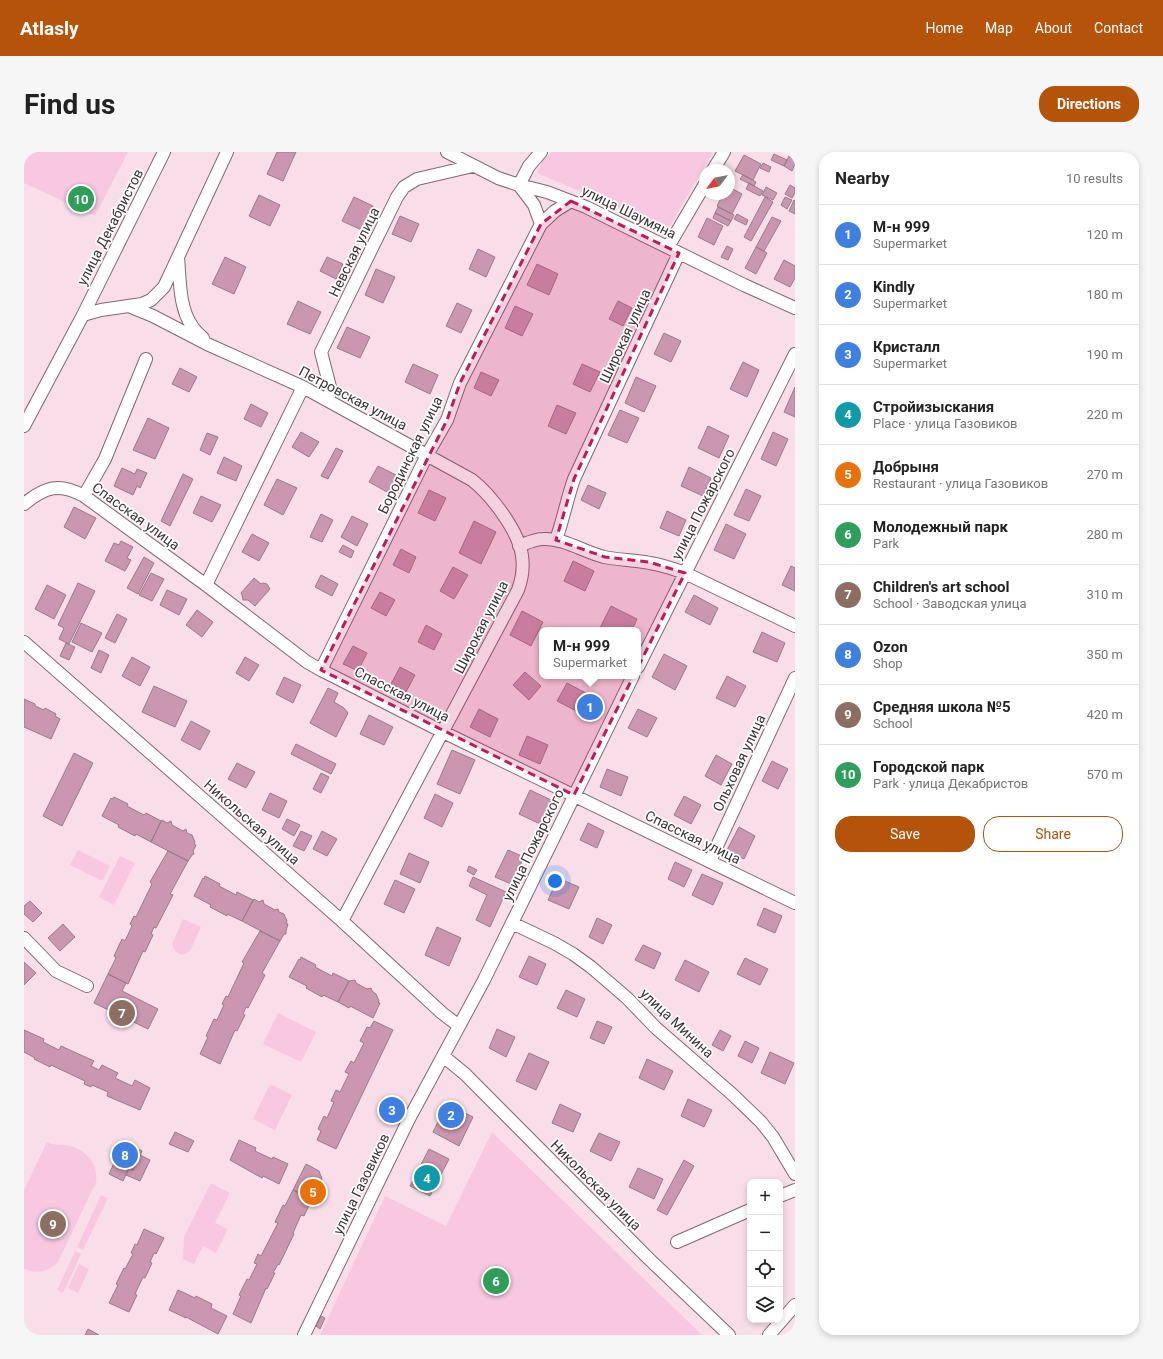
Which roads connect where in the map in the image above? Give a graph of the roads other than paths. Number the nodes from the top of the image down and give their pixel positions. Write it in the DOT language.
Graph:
graph roads {
  1 [pos="164,152"];
  2 [pos="227,152"];
  3 [pos="447,152"];
  4 [pos="541,152"];
  5 [pos="724,152"];
  6 [pos="717,164"];
  7 [pos="473,166"];
  8 [pos="519,185"];
  9 [pos="699,197"];
  10 [pos="571,201"];
  11 [pos="541,224"];
  12 [pos="674,250"];
  13 [pos="178,257"];
  14 [pos="131,307"];
  15 [pos="795,308"];
  16 [pos="83,315"];
  17 [pos="207,344"];
  18 [pos="795,354"];
  19 [pos="146,359"];
  20 [pos="303,387"];
  21 [pos="327,399"];
  22 [pos="24,426"];
  23 [pos="427,455"];
  24 [pos="84,496"];
  25 [pos="24,504"];
  26 [pos="556,540"];
  27 [pos="520,546"];
  28 [pos="685,573"];
  29 [pos="206,585"];
  30 [pos="795,626"];
  31 [pos="24,642"];
  32 [pos="641,661"];
  33 [pos="321,670"];
  34 [pos="795,678"];
  35 [pos="632,679"];
  36 [pos="443,732"];
  37 [pos="574,795"];
  38 [pos="710,861"];
  39 [pos="795,903"];
  40 [pos="342,921"];
  41 [pos="512,923"];
  42 [pos="24,938"];
  43 [pos="87,986"];
  44 [pos="459,1026"];
  45 [pos="443,1056"];
  46 [pos="795,1174"];
  47 [pos="795,1190"];
  48 [pos="783,1195"];
  49 [pos="747,1211"];
  50 [pos="677,1242"];
  51 [pos="795,1305"];
  52 [pos="304,1335"];
  53 [pos="729,1335"];
  54 [pos="769,1335"];
  1 -- 16 [label="street, улица Декабристов"];
  2 -- 13 [label="street"];
  3 -- 7 [label="street, улица Шаумяна"];
  4 -- 8 [label="street"];
  5 -- 6 [label="street"];
  7 -- 8 [label="street, улица Шаумяна"];
  7 -- 21 [label="street, Невская улица"];
  8 -- 10 [label="street, улица Шаумяна"];
  8 -- 11 [label="street"];
  9 -- 12 [label="street, Широкая улица"];
  10 -- 11 [label="street, Бородинская улица"];
  10 -- 12 [label="street, улица Шаумяна"];
  11 -- 23 [label="street, Бородинская улица"];
  12 -- 15 [label="street, улица Шаумяна"];
  12 -- 26 [label="street, Широкая улица"];
  13 -- 14 [label="street"];
  13 -- 17 [label="street, Петровская улица"];
  14 -- 16 [label="street"];
  14 -- 17 [label="street, Петровская улица"];
  16 -- 22 [label="street, улица Декабристов"];
  17 -- 20 [label="street, Петровская улица"];
  18 -- 28 [label="street, улица Пожарского"];
  19 -- 24 [label="street"];
  20 -- 21 [label="street, Петровская улица"];
  20 -- 29 [label="street"];
  21 -- 23 [label="street, Петровская улица"];
  23 -- 27 [label="street, Петровская улица"];
  23 -- 33 [label="street, Бородинская улица"];
  24 -- 25 [label="street, Спасская улица"];
  24 -- 29 [label="street, Спасская улица"];
  26 -- 27 [label="street"];
  26 -- 28 [label="street"];
  27 -- 36 [label="street, Широкая улица"];
  28 -- 30 [label="street"];
  28 -- 32 [label="street, улица Пожарского"];
  29 -- 33 [label="street, Спасская улица"];
  31 -- 40 [label="street, Никольская улица"];
  33 -- 36 [label="street, Спасская улица"];
  34 -- 38 [label="street, Ольховая улица"];
  35 -- 37 [label="street, улица Пожарского"];
  36 -- 37 [label="street, Спасская улица"];
  36 -- 40 [label="street, Широкая улица"];
  37 -- 38 [label="street, Спасская улица"];
  37 -- 41 [label="street, улица Пожарского"];
  38 -- 39 [label="street, Спасская улица"];
  40 -- 44 [label="street, Никольская улица"];
  41 -- 44 [label="street, улица Пожарского"];
  41 -- 46 [label="street, улица Минина"];
  42 -- 43 [label="street"];
  44 -- 45 [label="street, улица Газовиков"];
  45 -- 52 [label="street, улица Газовиков"];
  45 -- 53 [label="street, Никольская улица"];
  47 -- 48 [label="street"];
  49 -- 50 [label="street"];
  51 -- 54 [label="street"];
}
